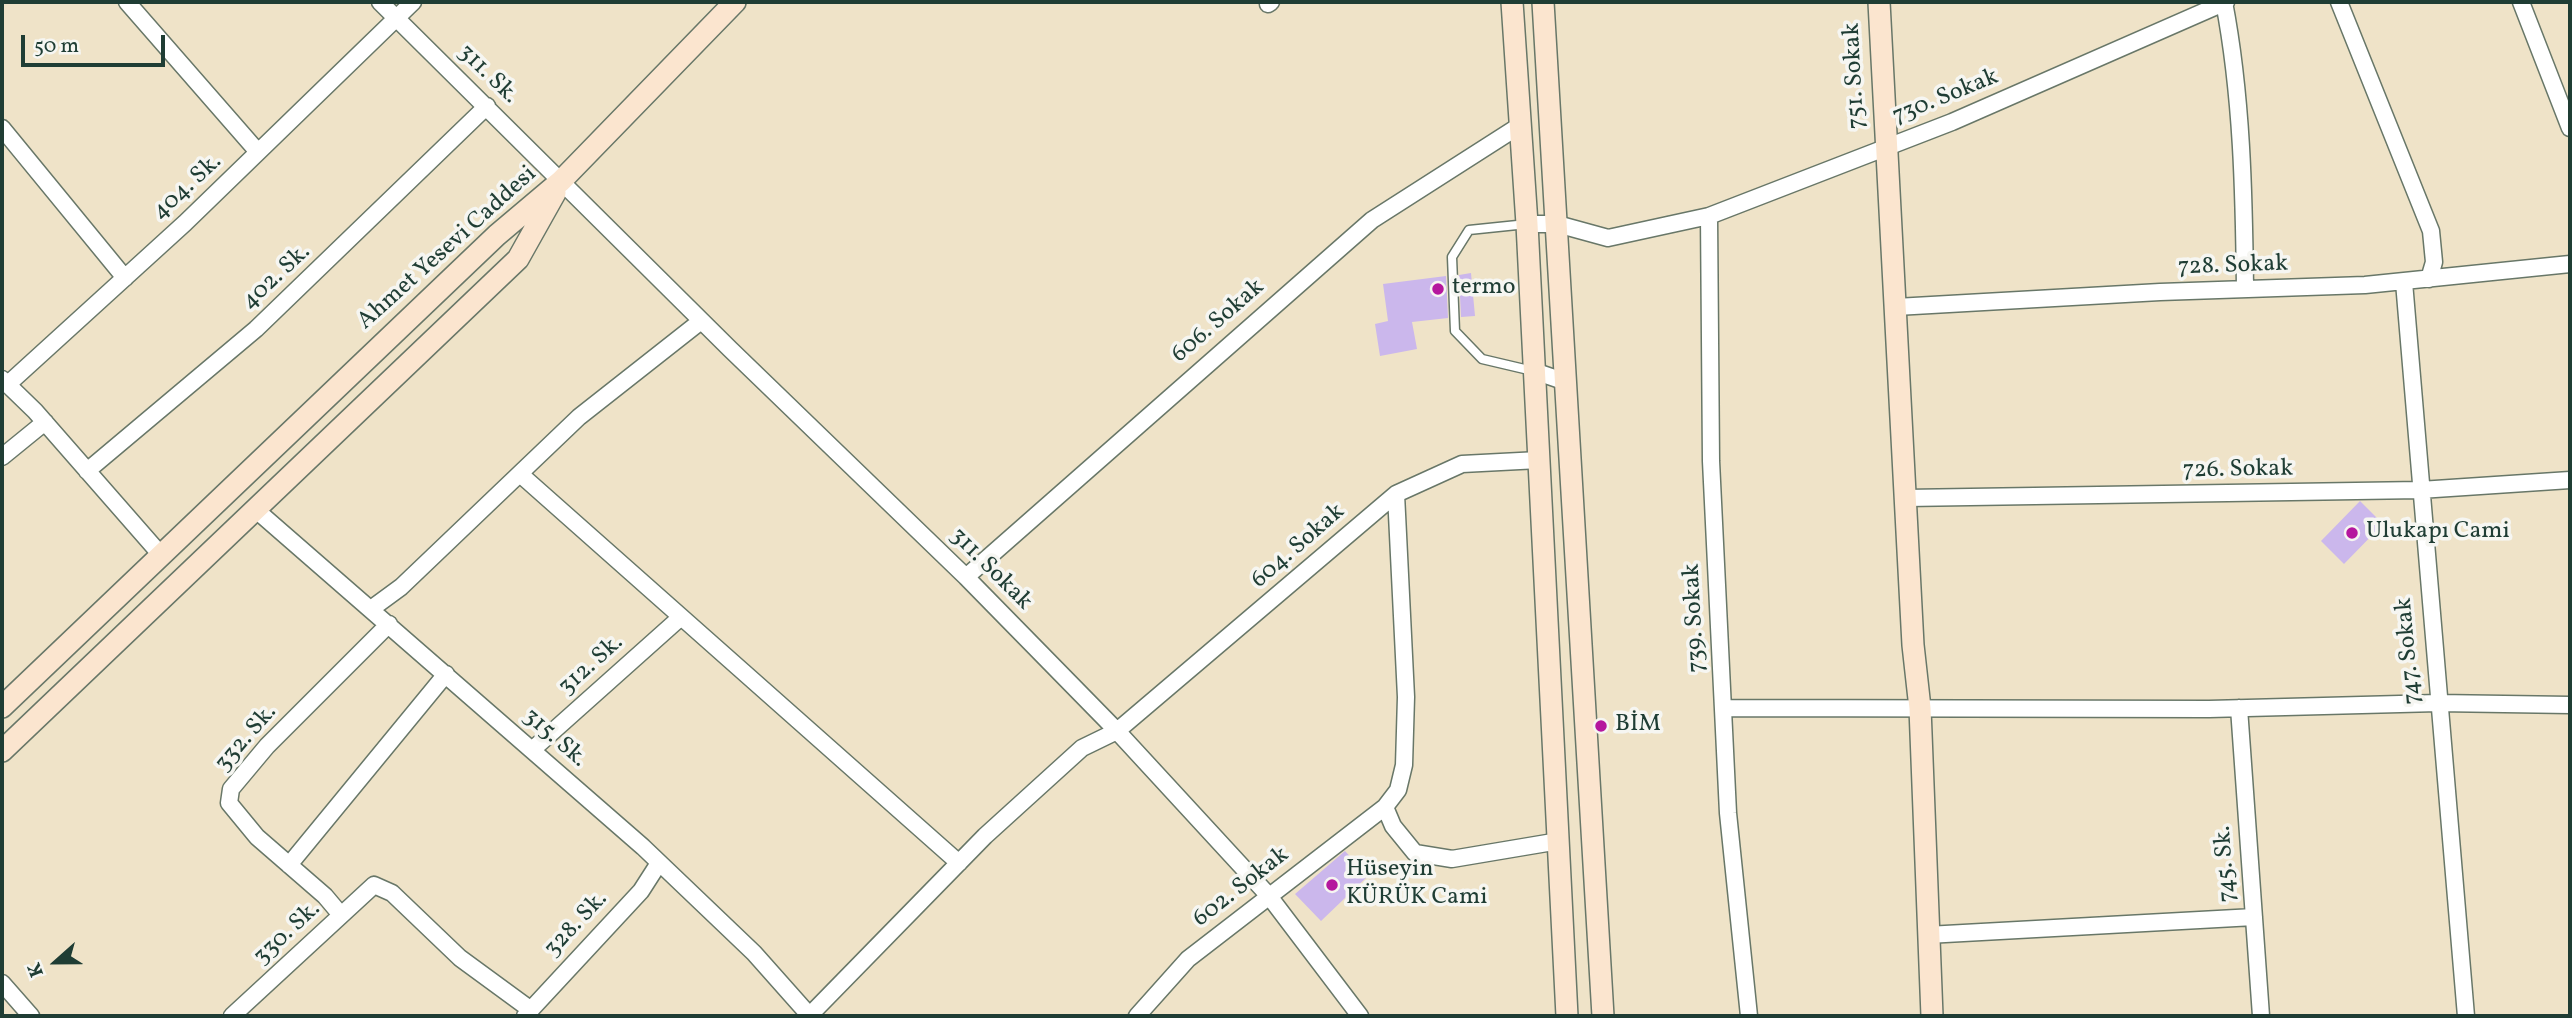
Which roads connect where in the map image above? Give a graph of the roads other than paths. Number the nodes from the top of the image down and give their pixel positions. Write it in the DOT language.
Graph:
graph roads {
  1 [pos="127,2"];
  2 [pos="380,2"];
  3 [pos="414,2"];
  4 [pos="735,2"];
  5 [pos="1512,2"];
  6 [pos="1544,2"];
  7 [pos="1879,2"];
  8 [pos="2225,2"];
  9 [pos="2339,2"];
  10 [pos="2521,2"];
  11 [pos="397,20"];
  12 [pos="487,106"];
  13 [pos="1519,126"];
  14 [pos="2,128"];
  15 [pos="2570,128"];
  16 [pos="1886,147"];
  17 [pos="258,152"];
  18 [pos="561,181"];
  19 [pos="1709,216"];
  20 [pos="1527,224"];
  21 [pos="1556,224"];
  22 [pos="2570,264"];
  23 [pos="125,278"];
  24 [pos="2429,279"];
  25 [pos="2404,282"];
  26 [pos="2245,289"];
  27 [pos="1896,307"];
  28 [pos="701,321"];
  29 [pos="1534,371"];
  30 [pos="4,382"];
  31 [pos="1566,382"];
  32 [pos="45,422"];
  33 [pos="2,457"];
  34 [pos="1539,460"];
  35 [pos="87,471"];
  36 [pos="520,474"];
  37 [pos="2570,480"];
  38 [pos="2420,490"];
  39 [pos="1396,494"];
  40 [pos="1906,498"];
  41 [pos="256,509"];
  42 [pos="162,555"];
  43 [pos="966,577"];
  44 [pos="371,609"];
  45 [pos="681,617"];
  46 [pos="389,624"];
  47 [pos="446,674"];
  48 [pos="2438,703"];
  49 [pos="2570,705"];
  50 [pos="2,707"];
  51 [pos="1723,708"];
  52 [pos="1920,708"];
  53 [pos="2239,708"];
  54 [pos="1117,731"];
  55 [pos="533,750"];
  56 [pos="2,751"];
  57 [pos="1385,807"];
  58 [pos="1559,841"];
  59 [pos="659,863"];
  60 [pos="959,863"];
  61 [pos="289,864"];
  62 [pos="1269,896"];
  63 [pos="341,915"];
  64 [pos="2254,917"];
  65 [pos="1927,934"];
  66 [pos="2,983"];
  67 [pos="528,1013"];
  68 [pos="31,1016"];
  69 [pos="232,1016"];
  70 [pos="810,1016"];
  71 [pos="1137,1016"];
  72 [pos="1360,1016"];
  73 [pos="1567,1016"];
  74 [pos="1604,1016"];
  75 [pos="1749,1016"];
  76 [pos="1932,1016"];
  77 [pos="2261,1016"];
  78 [pos="2466,1016"];
  1 -- 17 [label="street"];
  2 -- 11 [label="street, 311. Sk."];
  3 -- 11 [label="street, 404. Sk."];
  4 -- 18 [label="street"];
  5 -- 13 [label="street"];
  6 -- 21 [label="street"];
  7 -- 16 [label="street, 751. Sokak"];
  8 -- 16 [label="street, 730. Sokak"];
  8 -- 26 [label="street"];
  9 -- 24 [label="street"];
  10 -- 15 [label="street"];
  11 -- 12 [label="street, 311. Sk."];
  11 -- 17 [label="street, 404. Sk."];
  12 -- 18 [label="street, 311. Sk."];
  12 -- 35 [label="street, 402. Sk."];
  13 -- 20 [label="street"];
  13 -- 43 [label="street, 606. Sokak"];
  14 -- 23 [label="street"];
  16 -- 19 [label="street, 730. Sokak"];
  16 -- 27 [label="street, 751. Sokak"];
  17 -- 23 [label="street, 404. Sk."];
  18 -- 28 [label="street, 311. Sokak"];
  18 -- 41 [label="street, Ahmet Yesevi Caddesi"];
  18 -- 42 [label="street, Ahmet Yesevi Caddesi"];
  19 -- 21 [label="street, 730. Sokak"];
  19 -- 51 [label="street, 739. Sokak"];
  20 -- 21 [label="street, 730. Sokak"];
  20 -- 29 [label="street"];
  20 -- 29 [label="lane"];
  21 -- 31 [label="street"];
  22 -- 24 [label="street, 728. Sokak"];
  23 -- 30 [label="street, 404. Sk."];
  24 -- 25 [label="street, 728. Sokak"];
  25 -- 26 [label="street, 728. Sokak"];
  25 -- 38 [label="street, 747. Sokak"];
  26 -- 27 [label="street, 728. Sokak"];
  27 -- 40 [label="street, 751. Sokak"];
  28 -- 36 [label="street"];
  28 -- 43 [label="street, 311. Sokak"];
  29 -- 31 [label="street"];
  29 -- 34 [label="street"];
  30 -- 32 [label="street"];
  31 -- 74 [label="street"];
  32 -- 33 [label="street"];
  32 -- 35 [label="street"];
  34 -- 39 [label="street, 604. Sokak"];
  34 -- 58 [label="street"];
  35 -- 42 [label="street"];
  36 -- 44 [label="street"];
  36 -- 45 [label="street"];
  37 -- 38 [label="street, 726. Sokak"];
  38 -- 40 [label="street, 726. Sokak"];
  38 -- 48 [label="street, 747. Sokak"];
  39 -- 54 [label="street, 604. Sokak"];
  39 -- 57 [label="street"];
  40 -- 52 [label="street, 751. Sokak"];
  41 -- 44 [label="street, 315. Sk."];
  41 -- 56 [label="street, Ahmet Yesevi Caddesi"];
  42 -- 50 [label="street, Ahmet Yesevi Caddesi"];
  43 -- 54 [label="street, 311. Sokak"];
  44 -- 46 [label="street, 315. Sk."];
  45 -- 55 [label="street, 312. Sk."];
  45 -- 60 [label="street"];
  46 -- 47 [label="street, 315. Sk."];
  46 -- 61 [label="street, 332. Sk."];
  47 -- 55 [label="street, 315. Sk."];
  47 -- 61 [label="street"];
  48 -- 49 [label="street"];
  48 -- 53 [label="street"];
  48 -- 78 [label="street, 747. Sokak"];
  51 -- 52 [label="street"];
  51 -- 75 [label="street, 739. Sokak"];
  52 -- 53 [label="street"];
  52 -- 65 [label="street, 751. Sokak"];
  53 -- 64 [label="street, 745. Sk."];
  54 -- 60 [label="street, 604. Sokak"];
  54 -- 62 [label="street, 311. Sokak"];
  55 -- 59 [label="street, 315. Sk."];
  57 -- 58 [label="street"];
  57 -- 62 [label="street, 602. Sokak"];
  58 -- 73 [label="street"];
  59 -- 67 [label="street, 328. Sk."];
  59 -- 70 [label="street, 315. Sk."];
  60 -- 70 [label="street, 604. Sokak"];
  61 -- 63 [label="street, 332. Sk."];
  62 -- 71 [label="street, 602. Sokak"];
  62 -- 72 [label="street, 311. Sokak"];
  63 -- 67 [label="street, 330. Sk."];
  63 -- 69 [label="street, 330. Sk."];
  64 -- 65 [label="street"];
  64 -- 77 [label="street, 745. Sk."];
  65 -- 76 [label="street, 751. Sokak"];
  66 -- 68 [label="street"];
}
